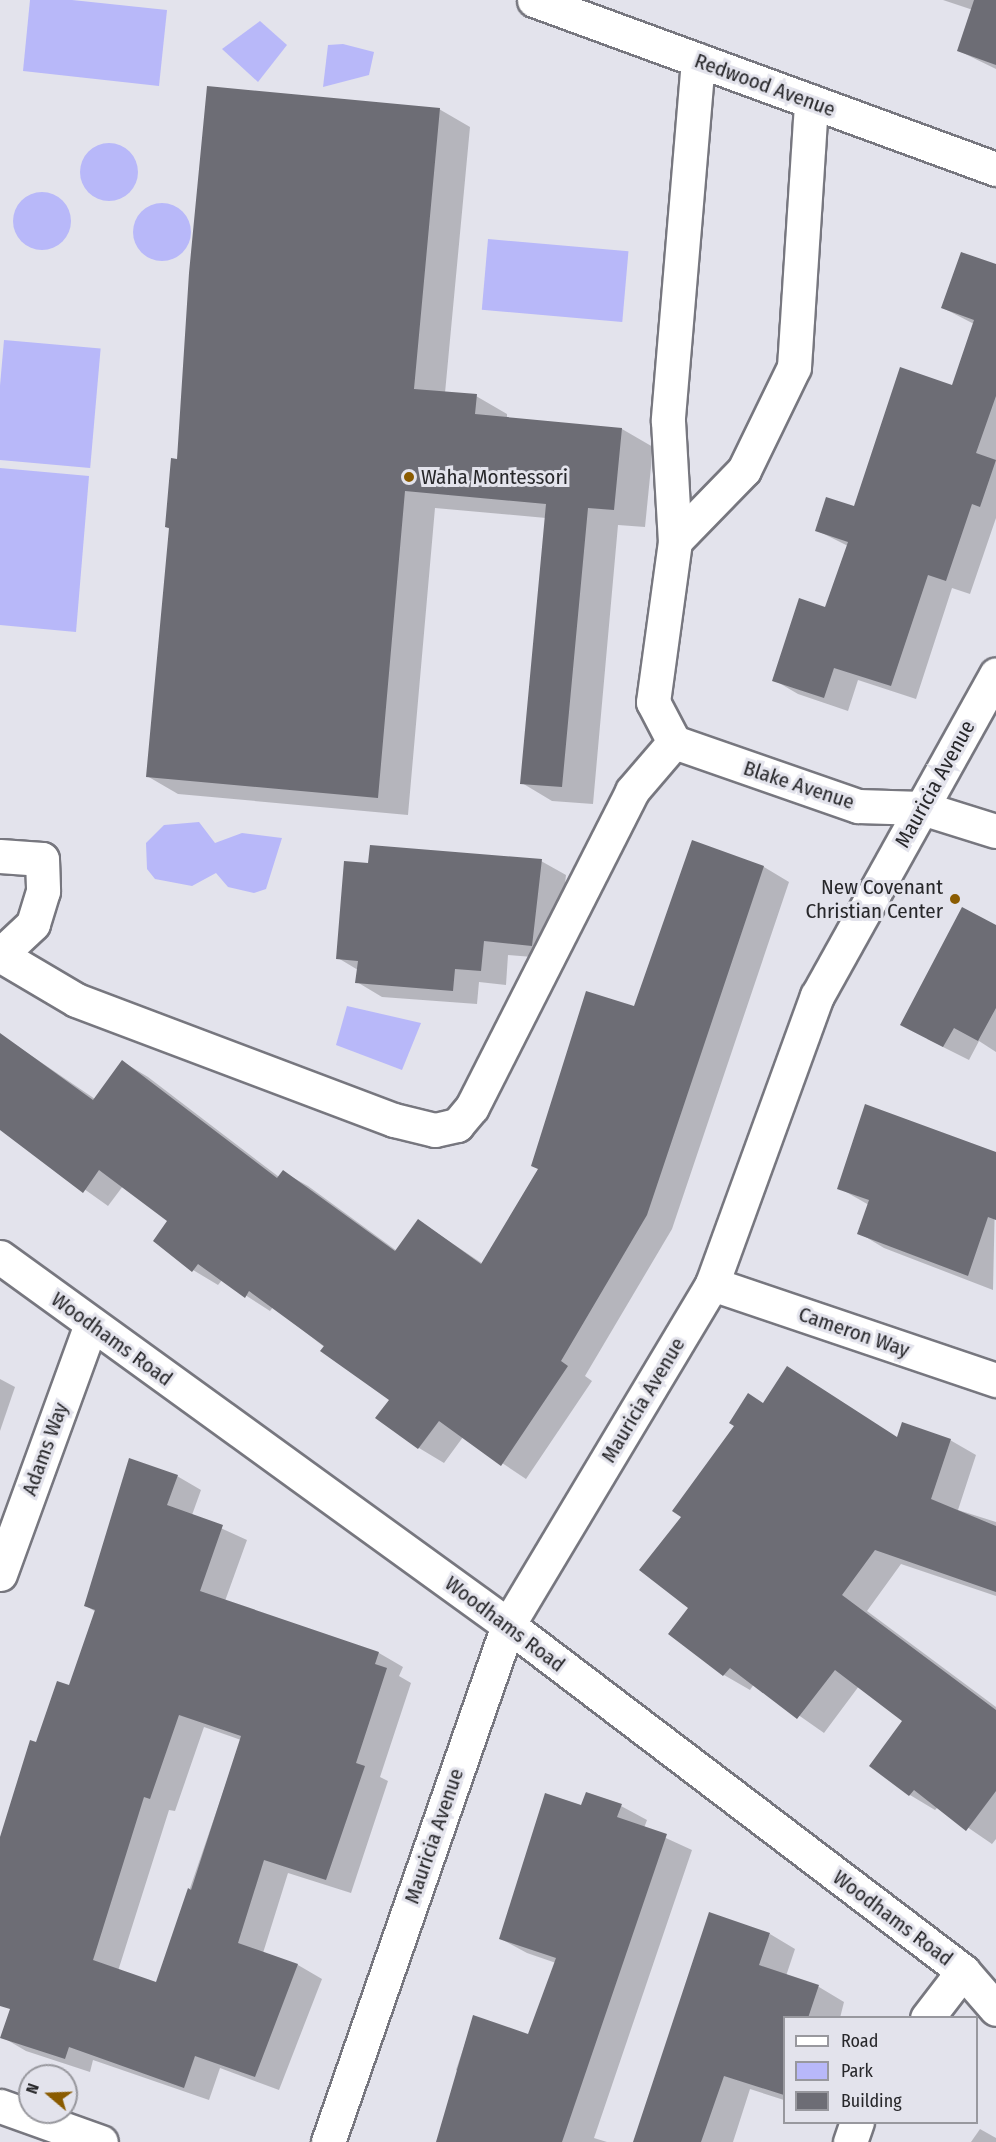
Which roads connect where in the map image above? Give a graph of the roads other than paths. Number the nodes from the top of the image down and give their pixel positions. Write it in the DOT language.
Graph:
graph roads {
  1 [pos="534,0"];
  2 [pos="698,60"];
  3 [pos="811,102"];
  4 [pos="996,169"];
  5 [pos="675,541"];
  6 [pos="996,674"];
  7 [pos="674,742"];
  8 [pos="922,808"];
  9 [pos="996,831"];
  10 [pos="0,856"];
  11 [pos="0,955"];
  12 [pos="0,1257"];
  13 [pos="712,1284"];
  14 [pos="91,1324"];
  15 [pos="996,1380"];
  16 [pos="0,1574"];
  17 [pos="508,1625"];
  18 [pos="963,1971"];
  19 [pos="996,2009"];
  20 [pos="929,2016"];
  21 [pos="0,2106"];
  22 [pos="856,2124"];
  23 [pos="101,2142"];
  24 [pos="328,2142"];
  25 [pos="850,2142"];
  1 -- 2 [label="street, Redwood Avenue"];
  2 -- 3 [label="street, Redwood Avenue"];
  2 -- 5 [label="street"];
  3 -- 4 [label="street, Redwood Avenue"];
  3 -- 5 [label="street"];
  5 -- 7 [label="street"];
  6 -- 8 [label="street, Mauricia Avenue"];
  7 -- 8 [label="street, Blake Avenue"];
  7 -- 11 [label="street"];
  8 -- 9 [label="street, Blake Avenue"];
  8 -- 13 [label="street, Mauricia Avenue"];
  10 -- 11 [label="street"];
  12 -- 14 [label="street, Woodhams Road"];
  13 -- 15 [label="street, Cameron Way"];
  13 -- 17 [label="street, Mauricia Avenue"];
  14 -- 16 [label="street, Adams Way"];
  14 -- 17 [label="street, Woodhams Road"];
  17 -- 18 [label="street, Woodhams Road"];
  17 -- 24 [label="street, Mauricia Avenue"];
  18 -- 19 [label="street, Woodhams Road"];
  18 -- 20 [label="street"];
  21 -- 23 [label="street"];
  22 -- 25 [label="street"];
}
